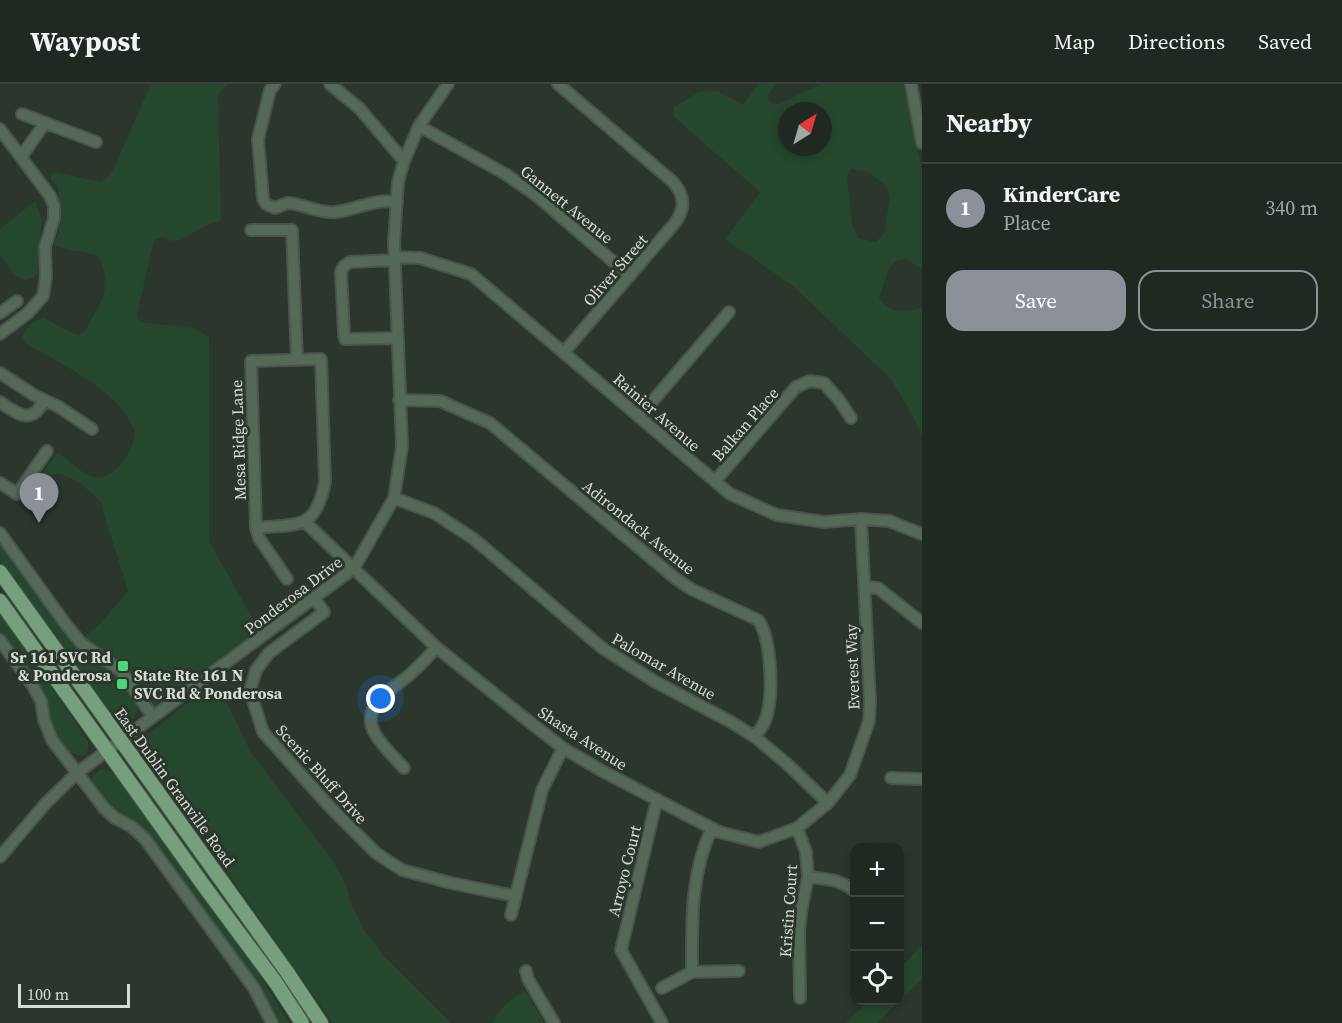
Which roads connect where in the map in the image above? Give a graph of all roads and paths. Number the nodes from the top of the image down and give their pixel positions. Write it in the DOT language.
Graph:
graph roads {
  1 [pos="276,84"];
  2 [pos="330,84"];
  3 [pos="448,84"];
  4 [pos="558,84"];
  5 [pos="911,84"];
  6 [pos="22,114"];
  7 [pos="45,123"];
  8 [pos="419,126"];
  9 [pos="0,129"];
  10 [pos="96,142"];
  11 [pos="922,143"];
  12 [pos="21,158"];
  13 [pos="404,161"];
  14 [pos="397,202"];
  15 [pos="251,230"];
  16 [pos="395,259"];
  17 [pos="630,276"];
  18 [pos="17,301"];
  19 [pos="729,312"];
  20 [pos="0,313"];
  21 [pos="0,334"];
  22 [pos="398,338"];
  23 [pos="564,352"];
  24 [pos="297,360"];
  25 [pos="0,373"];
  26 [pos="44,400"];
  27 [pos="399,400"];
  28 [pos="0,402"];
  29 [pos="639,417"];
  30 [pos="851,418"];
  31 [pos="92,429"];
  32 [pos="47,451"];
  33 [pos="715,481"];
  34 [pos="0,483"];
  35 [pos="394,498"];
  36 [pos="861,519"];
  37 [pos="305,522"];
  38 [pos="256,528"];
  39 [pos="0,533"];
  40 [pos="922,534"];
  41 [pos="354,568"];
  42 [pos="0,572"];
  43 [pos="287,579"];
  44 [pos="865,587"];
  45 [pos="315,598"];
  46 [pos="0,601"];
  47 [pos="922,623"];
  48 [pos="23,633"];
  49 [pos="0,640"];
  50 [pos="436,647"];
  51 [pos="153,717"];
  52 [pos="755,737"];
  53 [pos="121,740"];
  54 [pos="563,748"];
  55 [pos="107,751"];
  56 [pos="404,768"];
  57 [pos="77,773"];
  58 [pos="891,778"];
  59 [pos="922,779"];
  60 [pos="657,800"];
  61 [pos="828,803"];
  62 [pos="712,828"];
  63 [pos="797,828"];
  64 [pos="0,857"];
  65 [pos="218,875"];
  66 [pos="808,877"];
  67 [pos="850,887"];
  68 [pos="515,896"];
  69 [pos="510,915"];
  70 [pos="526,971"];
  71 [pos="739,971"];
  72 [pos="692,972"];
  73 [pos="662,988"];
  74 [pos="283,993"];
  75 [pos="800,998"];
  76 [pos="272,1023"];
  77 [pos="302,1023"];
  78 [pos="309,1023"];
  79 [pos="321,1023"];
  80 [pos="554,1023"];
  81 [pos="662,1023"];
  1 -- 14 [label="street"];
  2 -- 13 [label="street"];
  3 -- 8 [label="street, Ponderosa Drive"];
  4 -- 17 [label="street, Oliver Street"];
  5 -- 11 [label="street"];
  6 -- 7 [label="street"];
  7 -- 10 [label="street"];
  7 -- 12 [label="street"];
  8 -- 13 [label="street, Ponderosa Drive"];
  8 -- 17 [label="street, Gannett Avenue"];
  9 -- 12 [label="street"];
  12 -- 21 [label="street"];
  13 -- 14 [label="street, Ponderosa Drive"];
  14 -- 16 [label="street, Ponderosa Drive"];
  15 -- 24 [label="street"];
  16 -- 22 [label="street, Ponderosa Drive"];
  16 -- 22 [label="street, Rainier Avenue"];
  16 -- 23 [label="street, Rainier Avenue"];
  17 -- 23 [label="street, Oliver Street"];
  18 -- 20 [label="street"];
  19 -- 29 [label="street"];
  22 -- 27 [label="street, Ponderosa Drive"];
  23 -- 29 [label="street, Rainier Avenue"];
  24 -- 37 [label="street"];
  24 -- 38 [label="street, Mesa Ridge Lane"];
  25 -- 26 [label="street"];
  26 -- 28 [label="street"];
  26 -- 31 [label="street"];
  27 -- 35 [label="street, Ponderosa Drive"];
  27 -- 52 [label="street, Adirondack Avenue"];
  29 -- 33 [label="street, Rainier Avenue"];
  30 -- 33 [label="street, Balkan Place"];
  32 -- 34 [label="street"];
  33 -- 36 [label="street, Rainier Avenue"];
  35 -- 41 [label="street, Ponderosa Drive"];
  35 -- 52 [label="street, Palomar Avenue"];
  36 -- 40 [label="street, Rainier Avenue"];
  36 -- 44 [label="street, Everest Way"];
  37 -- 38 [label="street"];
  37 -- 41 [label="street, Shasta Avenue"];
  38 -- 43 [label="street, Mesa Ridge Lane"];
  39 -- 51 [label="street, East Dublin Granville Road"];
  41 -- 45 [label="street, Ponderosa Drive"];
  41 -- 50 [label="street, Shasta Avenue"];
  42 -- 53 [label="main road, East Dublin Granville Road"];
  44 -- 47 [label="street"];
  44 -- 61 [label="street, Everest Way"];
  45 -- 51 [label="street, Ponderosa Drive"];
  45 -- 68 [label="street, Scenic Bluff Drive"];
  46 -- 48 [label="main road, East Dublin Granville Road"];
  48 -- 53 [label="main road"];
  48 -- 55 [label="main road, East Dublin Granville Road"];
  49 -- 57 [label="street"];
  50 -- 54 [label="street, Shasta Avenue"];
  50 -- 56 [label="street"];
  51 -- 53 [label="street, Ponderosa Drive"];
  52 -- 61 [label="street, Palomar Avenue"];
  53 -- 55 [label="street, Ponderosa Drive"];
  53 -- 65 [label="main road, East Dublin Granville Road"];
  54 -- 60 [label="street, Shasta Avenue"];
  54 -- 68 [label="street"];
  55 -- 57 [label="street, Ponderosa Drive"];
  55 -- 65 [label="main road"];
  55 -- 74 [label="main road, East Dublin Granville Road"];
  57 -- 64 [label="street, Ponderosa Drive"];
  57 -- 76 [label="street"];
  58 -- 59 [label="street"];
  60 -- 62 [label="street, Shasta Avenue"];
  60 -- 81 [label="street, Arroyo Court"];
  61 -- 63 [label="street, Shasta Avenue"];
  62 -- 63 [label="street, Shasta Avenue"];
  62 -- 72 [label="street"];
  63 -- 66 [label="street, Kristin Court"];
  65 -- 79 [label="main road, East Dublin Granville Road"];
  66 -- 67 [label="street"];
  66 -- 75 [label="street, Kristin Court"];
  68 -- 69 [label="street"];
  70 -- 80 [label="street"];
  71 -- 72 [label="street"];
  72 -- 73 [label="street"];
  74 -- 77 [label="main road, East Dublin Granville Road"];
  74 -- 78 [label="main road"];
}
